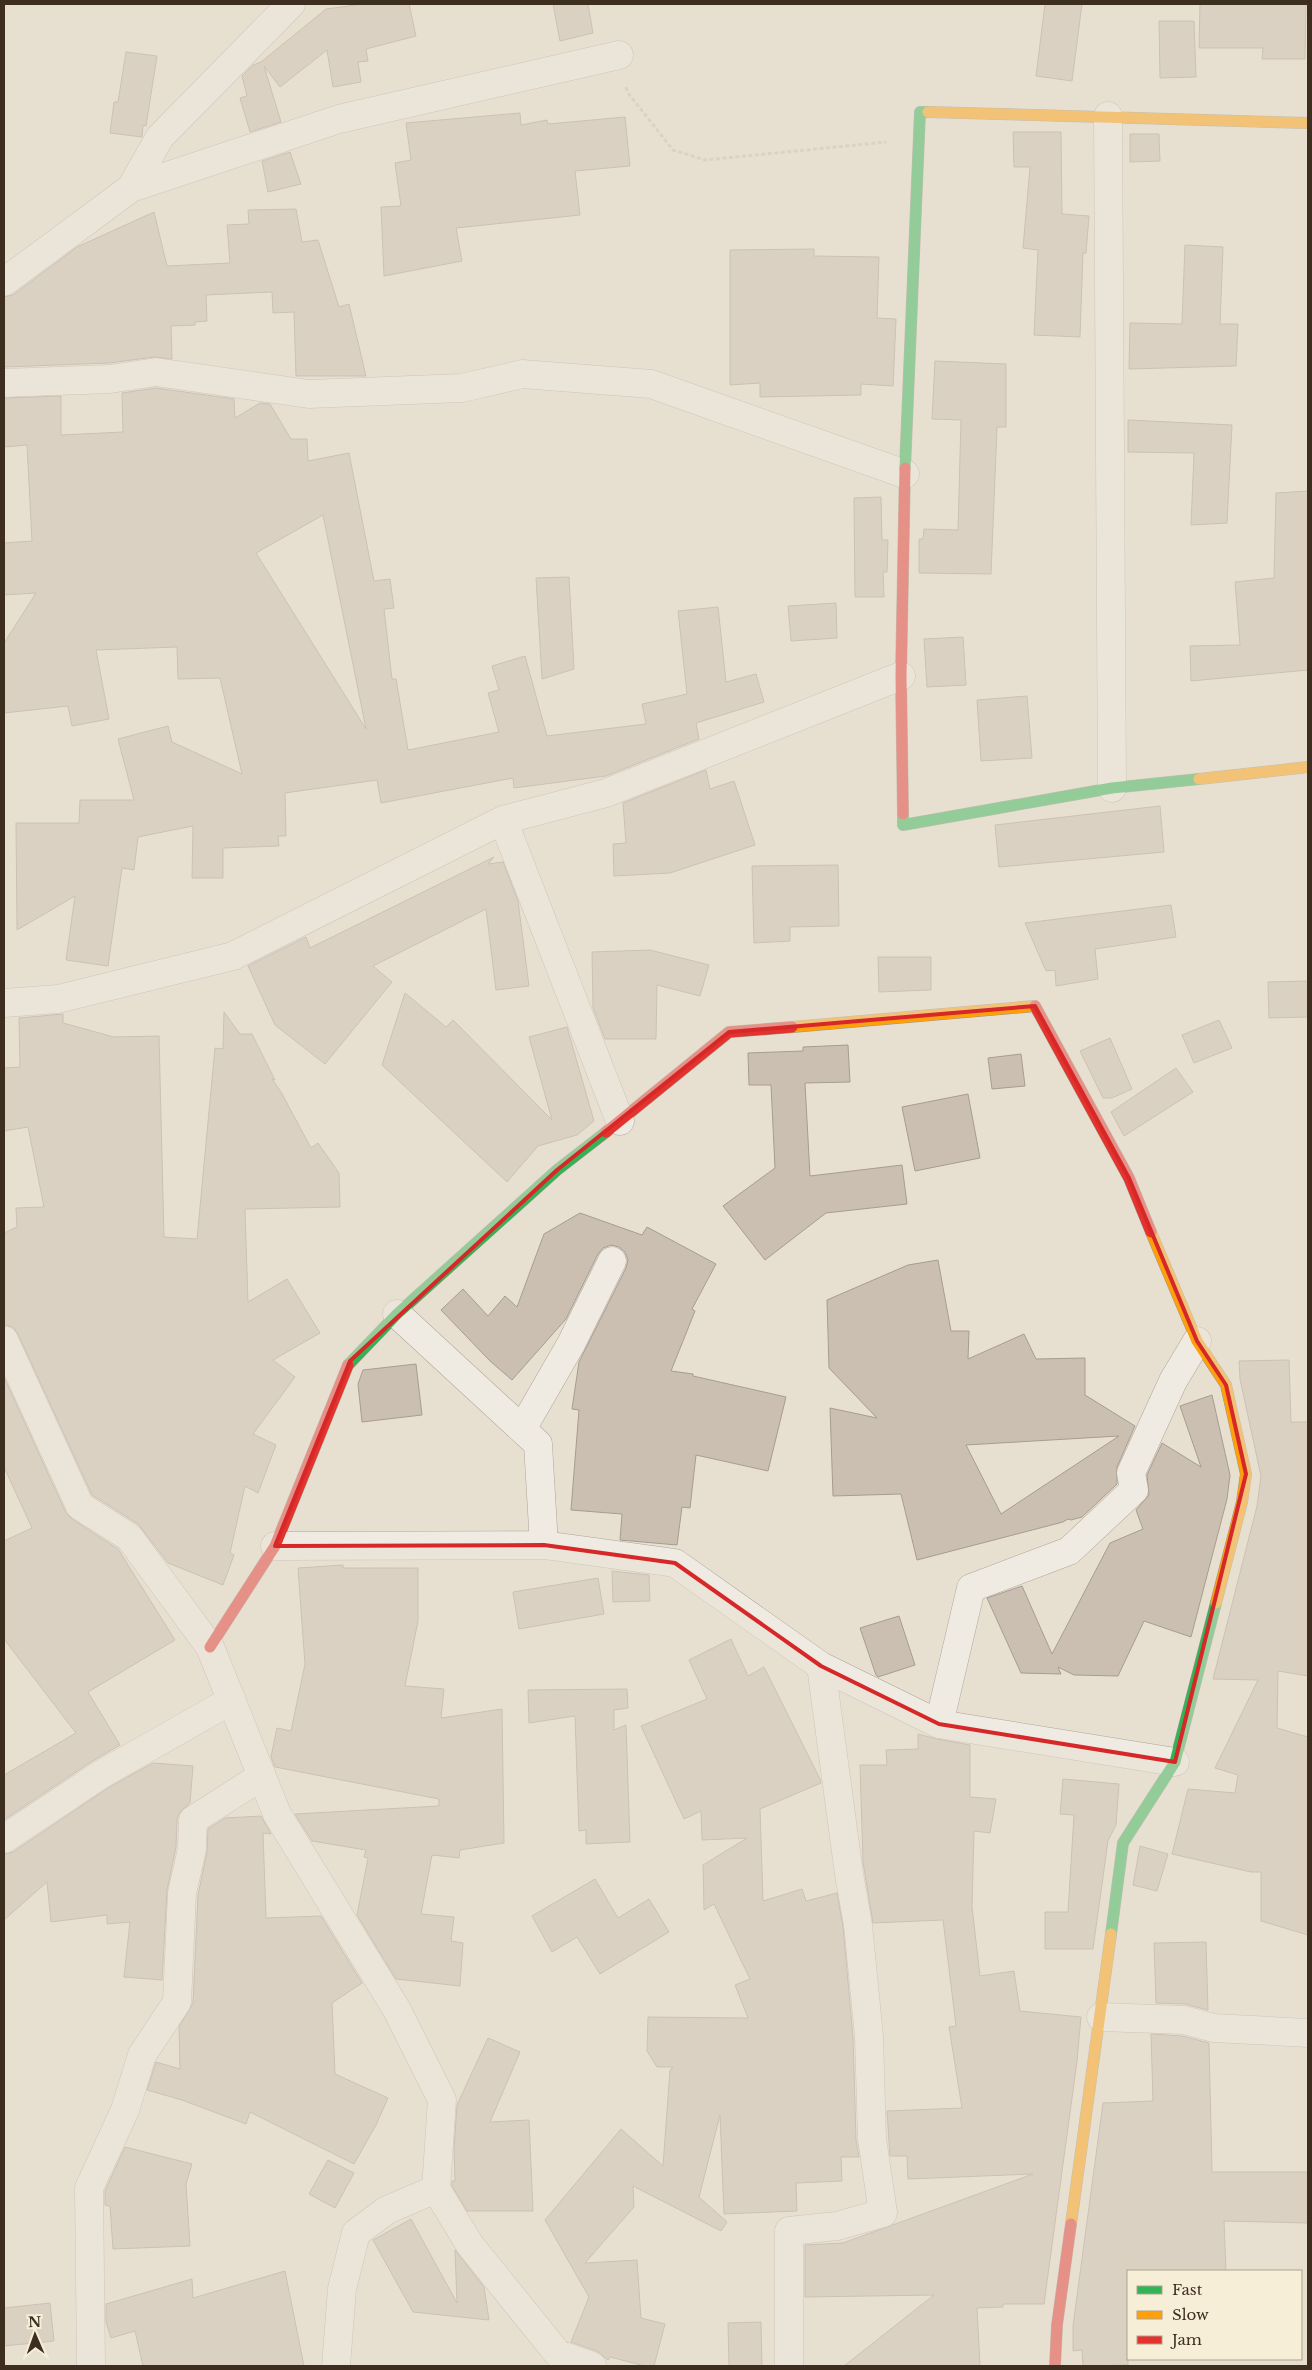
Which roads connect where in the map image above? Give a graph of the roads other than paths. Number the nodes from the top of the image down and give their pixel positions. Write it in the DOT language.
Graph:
graph roads {
  1 [pos="291,4"];
  2 [pos="619,55"];
  3 [pos="1108,116"];
  4 [pos="1308,123"];
  5 [pos="131,188"];
  6 [pos="4,282"];
  7 [pos="4,383"];
  8 [pos="905,474"];
  9 [pos="901,676"];
  10 [pos="1308,767"];
  11 [pos="1112,788"];
  12 [pos="504,820"];
  13 [pos="4,1003"];
  14 [pos="620,1122"];
  15 [pos="612,1261"];
  16 [pos="397,1314"];
  17 [pos="4,1340"];
  18 [pos="1196,1341"];
  19 [pos="522,1429"];
  20 [pos="544,1545"];
  21 [pos="275,1546"];
  22 [pos="210,1647"];
  23 [pos="821,1666"];
  24 [pos="232,1700"];
  25 [pos="940,1724"];
  26 [pos="1175,1762"];
  27 [pos="262,1776"];
  28 [pos="4,1839"];
  29 [pos="1101,2017"];
  30 [pos="1308,2033"];
  31 [pos="436,2189"];
  32 [pos="91,2366"];
  33 [pos="336,2366"];
  34 [pos="592,2366"];
  35 [pos="789,2366"];
  36 [pos="1055,2366"];
  1 -- 5 [label="street"];
  2 -- 5 [label="street"];
  3 -- 4 [label="street"];
  3 -- 8 [label="street"];
  3 -- 11 [label="street"];
  5 -- 6 [label="street"];
  7 -- 8 [label="street"];
  8 -- 9 [label="street"];
  9 -- 11 [label="street"];
  9 -- 12 [label="street"];
  10 -- 11 [label="street"];
  12 -- 13 [label="street"];
  12 -- 14 [label="street"];
  14 -- 16 [label="street"];
  14 -- 18 [label="street"];
  15 -- 19 [label="street"];
  16 -- 19 [label="street"];
  16 -- 21 [label="street"];
  17 -- 22 [label="street"];
  18 -- 25 [label="street"];
  18 -- 26 [label="street"];
  19 -- 20 [label="street"];
  20 -- 21 [label="street"];
  20 -- 23 [label="street"];
  21 -- 22 [label="street"];
  22 -- 24 [label="street"];
  23 -- 25 [label="street"];
  23 -- 35 [label="street"];
  24 -- 27 [label="street"];
  24 -- 28 [label="street"];
  25 -- 26 [label="street"];
  26 -- 29 [label="street"];
  27 -- 31 [label="street"];
  27 -- 32 [label="street"];
  29 -- 30 [label="street"];
  29 -- 36 [label="street"];
  31 -- 33 [label="street"];
  31 -- 34 [label="street"];
}
